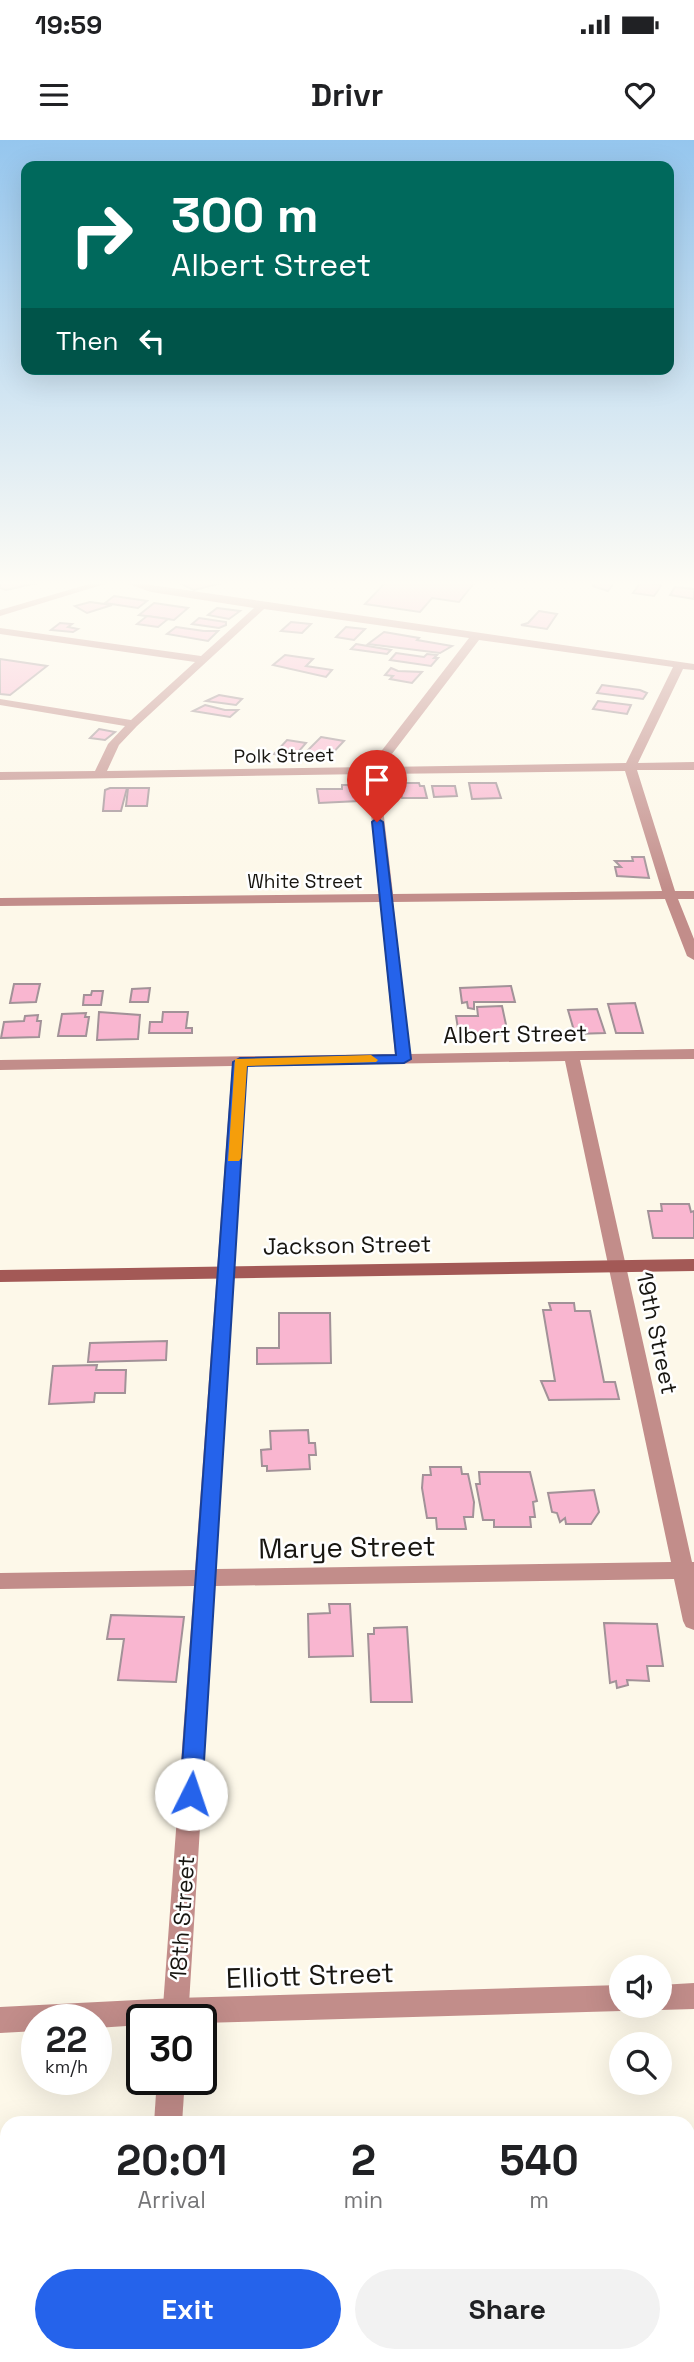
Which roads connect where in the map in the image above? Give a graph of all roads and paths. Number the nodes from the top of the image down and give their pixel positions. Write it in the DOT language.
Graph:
graph roads {
  1 [pos="177,684"];
  2 [pos="439,684"];
  3 [pos="670,684"];
  4 [pos="0,702"];
  5 [pos="133,724"];
  6 [pos="694,766"];
  7 [pos="630,767"];
  8 [pos="373,770"];
  9 [pos="0,776"];
  10 [pos="99,776"];
  11 [pos="694,895"];
  12 [pos="670,896"];
  13 [pos="384,899"];
  14 [pos="0,902"];
  15 [pos="694,956"];
  16 [pos="694,1054"];
  17 [pos="571,1055"];
  18 [pos="404,1059"];
  19 [pos="240,1062"];
  20 [pos="0,1065"];
  21 [pos="617,1264"];
  22 [pos="694,1265"];
  23 [pos="226,1272"];
  24 [pos="0,1276"];
  25 [pos="688,1570"];
  26 [pos="205,1576"];
  27 [pos="0,1581"];
  28 [pos="694,1621"];
  29 [pos="694,1996"];
  30 [pos="672,1997"];
  31 [pos="609,1998"];
  32 [pos="177,2004"];
  33 [pos="217,2013"];
  34 [pos="126,2016"];
  35 [pos="0,2020"];
  36 [pos="170,2095"];
  37 [pos="168,2116"];
  1 -- 5 [label="street"];
  2 -- 8 [label="street"];
  3 -- 7 [label="street"];
  4 -- 5 [label="street"];
  5 -- 10 [label="street"];
  6 -- 7 [label="street, Polk Street"];
  7 -- 8 [label="street, Polk Street"];
  7 -- 12 [label="street"];
  8 -- 10 [label="street, Polk Street"];
  8 -- 13 [label="street"];
  9 -- 10 [label="street, Polk Street"];
  11 -- 12 [label="street, White Street"];
  12 -- 13 [label="street, White Street"];
  12 -- 15 [label="street"];
  13 -- 14 [label="street, White Street"];
  13 -- 18 [label="street"];
  16 -- 17 [label="street, Albert Street"];
  17 -- 18 [label="street, Albert Street"];
  17 -- 21 [label="street, 19th Street"];
  18 -- 19 [label="street, Albert Street"];
  19 -- 20 [label="street, Albert Street"];
  19 -- 23 [label="street, 18th Street"];
  21 -- 22 [label="main road, Jackson Street"];
  21 -- 23 [label="main road, Jackson Street"];
  21 -- 25 [label="street, 19th Street"];
  23 -- 24 [label="main road, Jackson Street"];
  23 -- 26 [label="street, 18th Street"];
  25 -- 26 [label="street, Marye Street"];
  25 -- 28 [label="street, 19th Street"];
  26 -- 27 [label="street, Marye Street"];
  26 -- 32 [label="street, 18th Street"];
  29 -- 30 [label="street"];
  31 -- 33 [label="street, Elliott Street"];
  34 -- 35 [label="street, Elliott Street"];
  36 -- 37 [label="street"];
}
